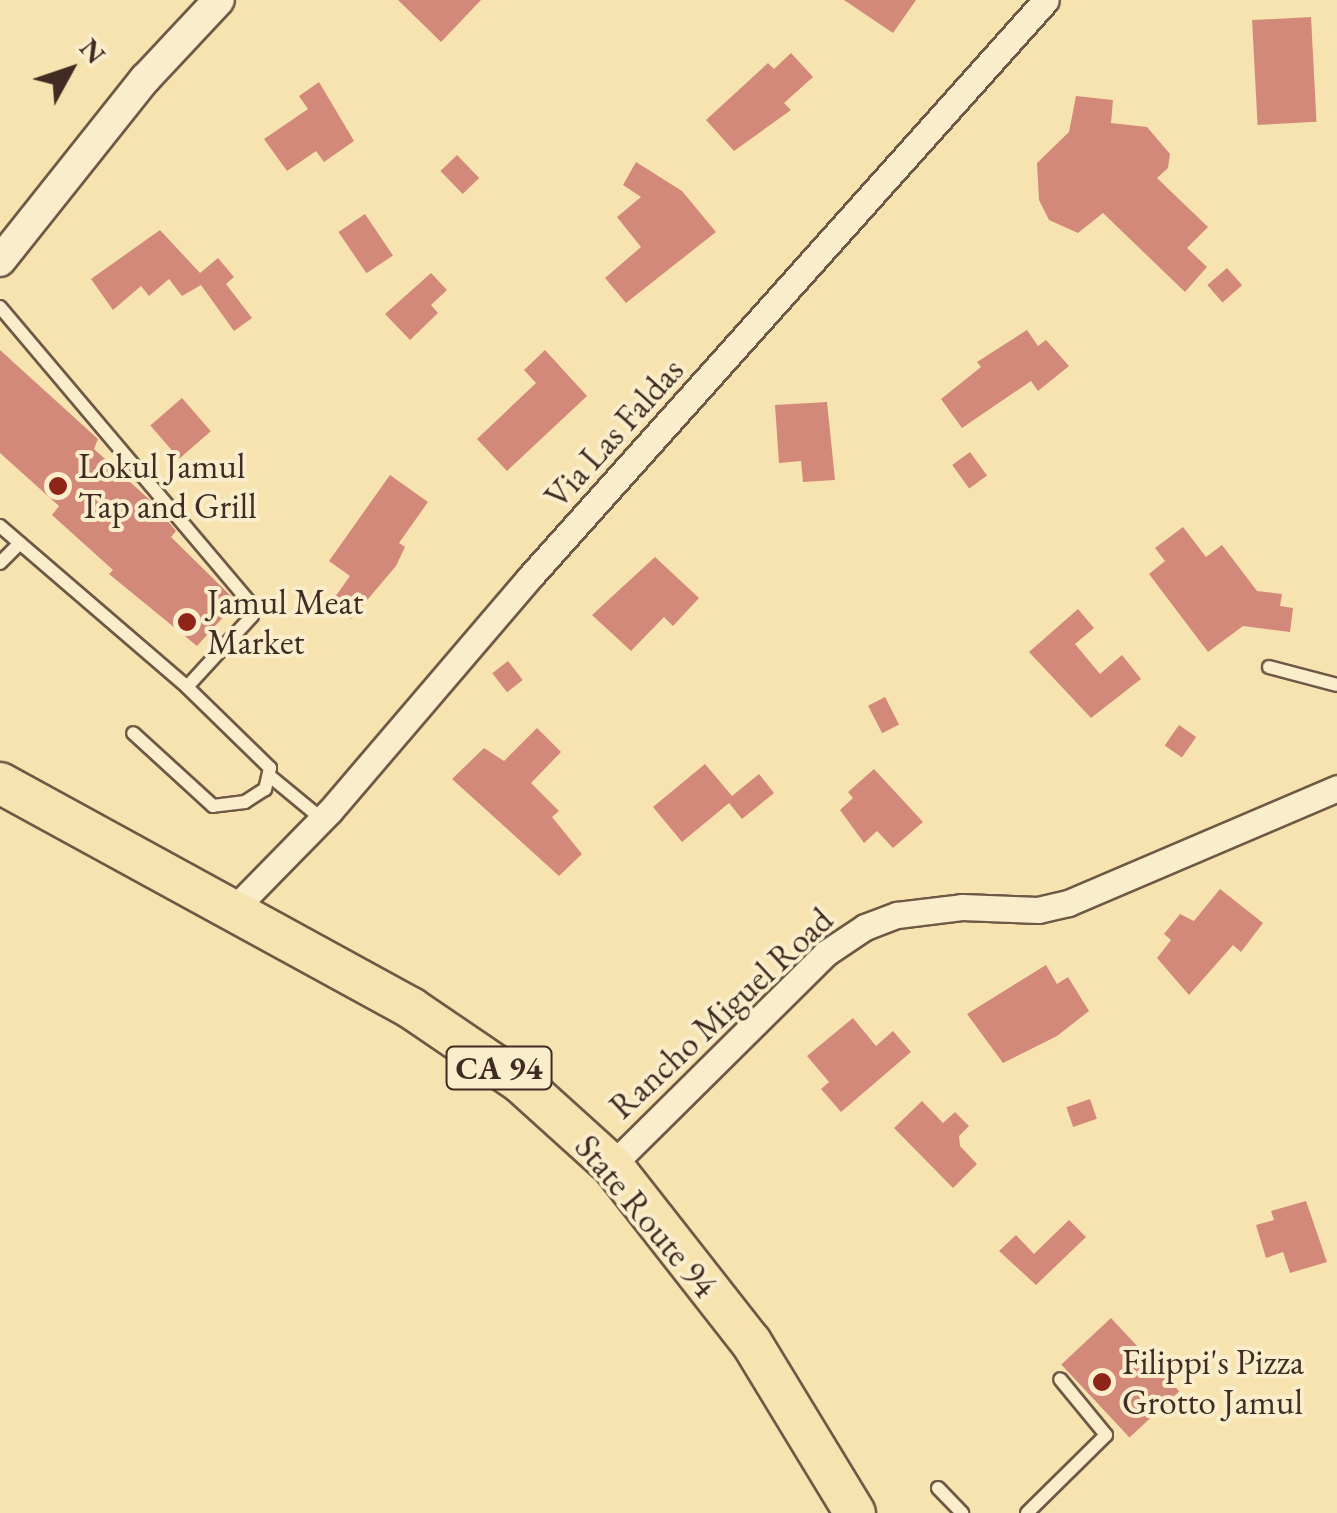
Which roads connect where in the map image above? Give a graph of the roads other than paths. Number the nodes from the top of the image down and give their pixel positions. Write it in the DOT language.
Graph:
graph roads {
  1 [pos="219,0"];
  2 [pos="1046,0"];
  3 [pos="0,260"];
  4 [pos="0,307"];
  5 [pos="0,526"];
  6 [pos="20,542"];
  7 [pos="0,563"];
  8 [pos="1269,667"];
  9 [pos="1337,684"];
  10 [pos="187,687"];
  11 [pos="133,733"];
  12 [pos="271,778"];
  13 [pos="0,783"];
  14 [pos="1337,788"];
  15 [pos="323,820"];
  16 [pos="232,911"];
  17 [pos="612,1164"];
  18 [pos="1060,1379"];
  19 [pos="938,1488"];
  20 [pos="855,1513"];
  21 [pos="962,1513"];
  22 [pos="1027,1513"];
  1 -- 3 [label="street"];
  2 -- 15 [label="street, Via Las Faldas"];
  4 -- 10 [label="lane"];
  5 -- 6 [label="lane"];
  6 -- 7 [label="lane"];
  6 -- 10 [label="lane"];
  8 -- 9 [label="lane"];
  10 -- 12 [label="lane"];
  11 -- 12 [label="lane"];
  12 -- 15 [label="lane"];
  13 -- 16 [label="highway, State Route 94 / CA 94"];
  14 -- 17 [label="street, Rancho Miguel Road"];
  15 -- 16 [label="street, Via Las Faldas"];
  16 -- 17 [label="highway, State Route 94 / CA 94"];
  17 -- 20 [label="highway, State Route 94 / CA 94"];
  18 -- 22 [label="lane"];
  19 -- 21 [label="lane"];
}
